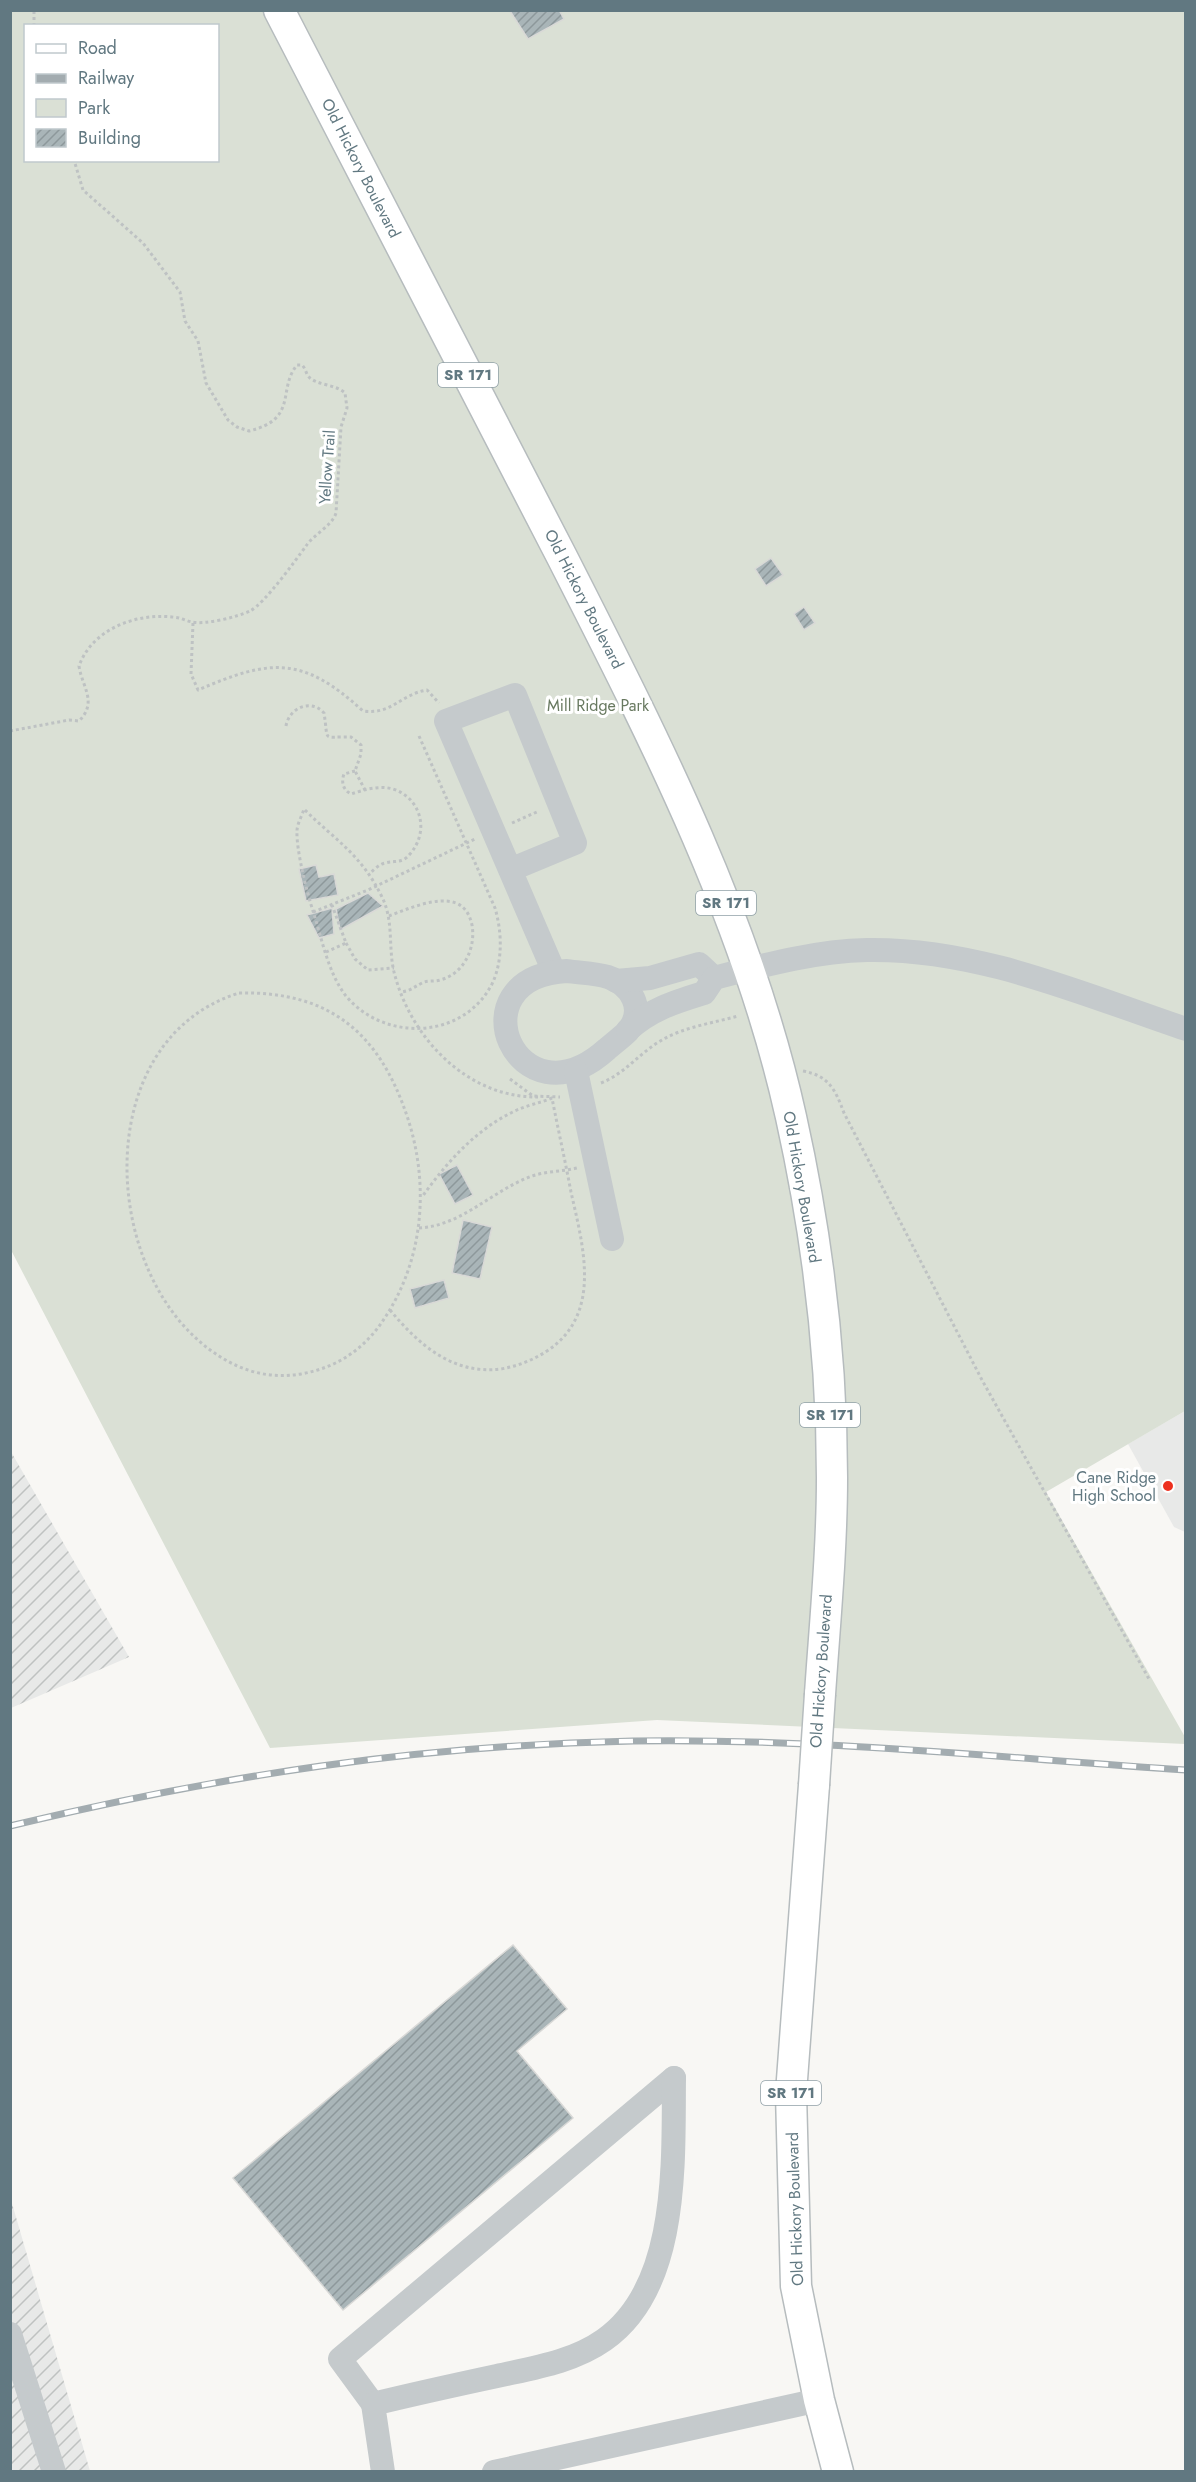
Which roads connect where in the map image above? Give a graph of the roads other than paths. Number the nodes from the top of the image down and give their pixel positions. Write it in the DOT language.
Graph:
graph roads {
  1 [pos="279,10"];
  2 [pos="510,870"];
  3 [pos="749,969"];
  4 [pos="554,972"];
  5 [pos="714,978"];
  6 [pos="616,981"];
  7 [pos="1185,1029"];
  8 [pos="628,1030"];
  9 [pos="576,1071"];
  10 [pos="612,1239"];
  11 [pos="10,2334"];
  12 [pos="819,2400"];
  13 [pos="373,2404"];
  14 [pos="49,2470"];
  15 [pos="383,2472"];
  16 [pos="494,2472"];
  17 [pos="838,2472"];
  1 -- 3 [label="main road, Old Hickory Boulevard / SR 171"];
  2 -- 2 [label="street"];
  2 -- 4 [label="street"];
  3 -- 5 [label="street"];
  3 -- 7 [label="street"];
  3 -- 12 [label="main road, Old Hickory Boulevard / SR 171, bridge"];
  4 -- 6 [label="street"];
  4 -- 9 [label="street"];
  5 -- 6 [label="street"];
  5 -- 8 [label="street"];
  6 -- 8 [label="street"];
  8 -- 9 [label="street"];
  9 -- 10 [label="street"];
  11 -- 14 [label="street"];
  12 -- 16 [label="street"];
  12 -- 17 [label="main road, Old Hickory Boulevard / SR 171"];
  13 -- 13 [label="street"];
  13 -- 15 [label="street"];
}
